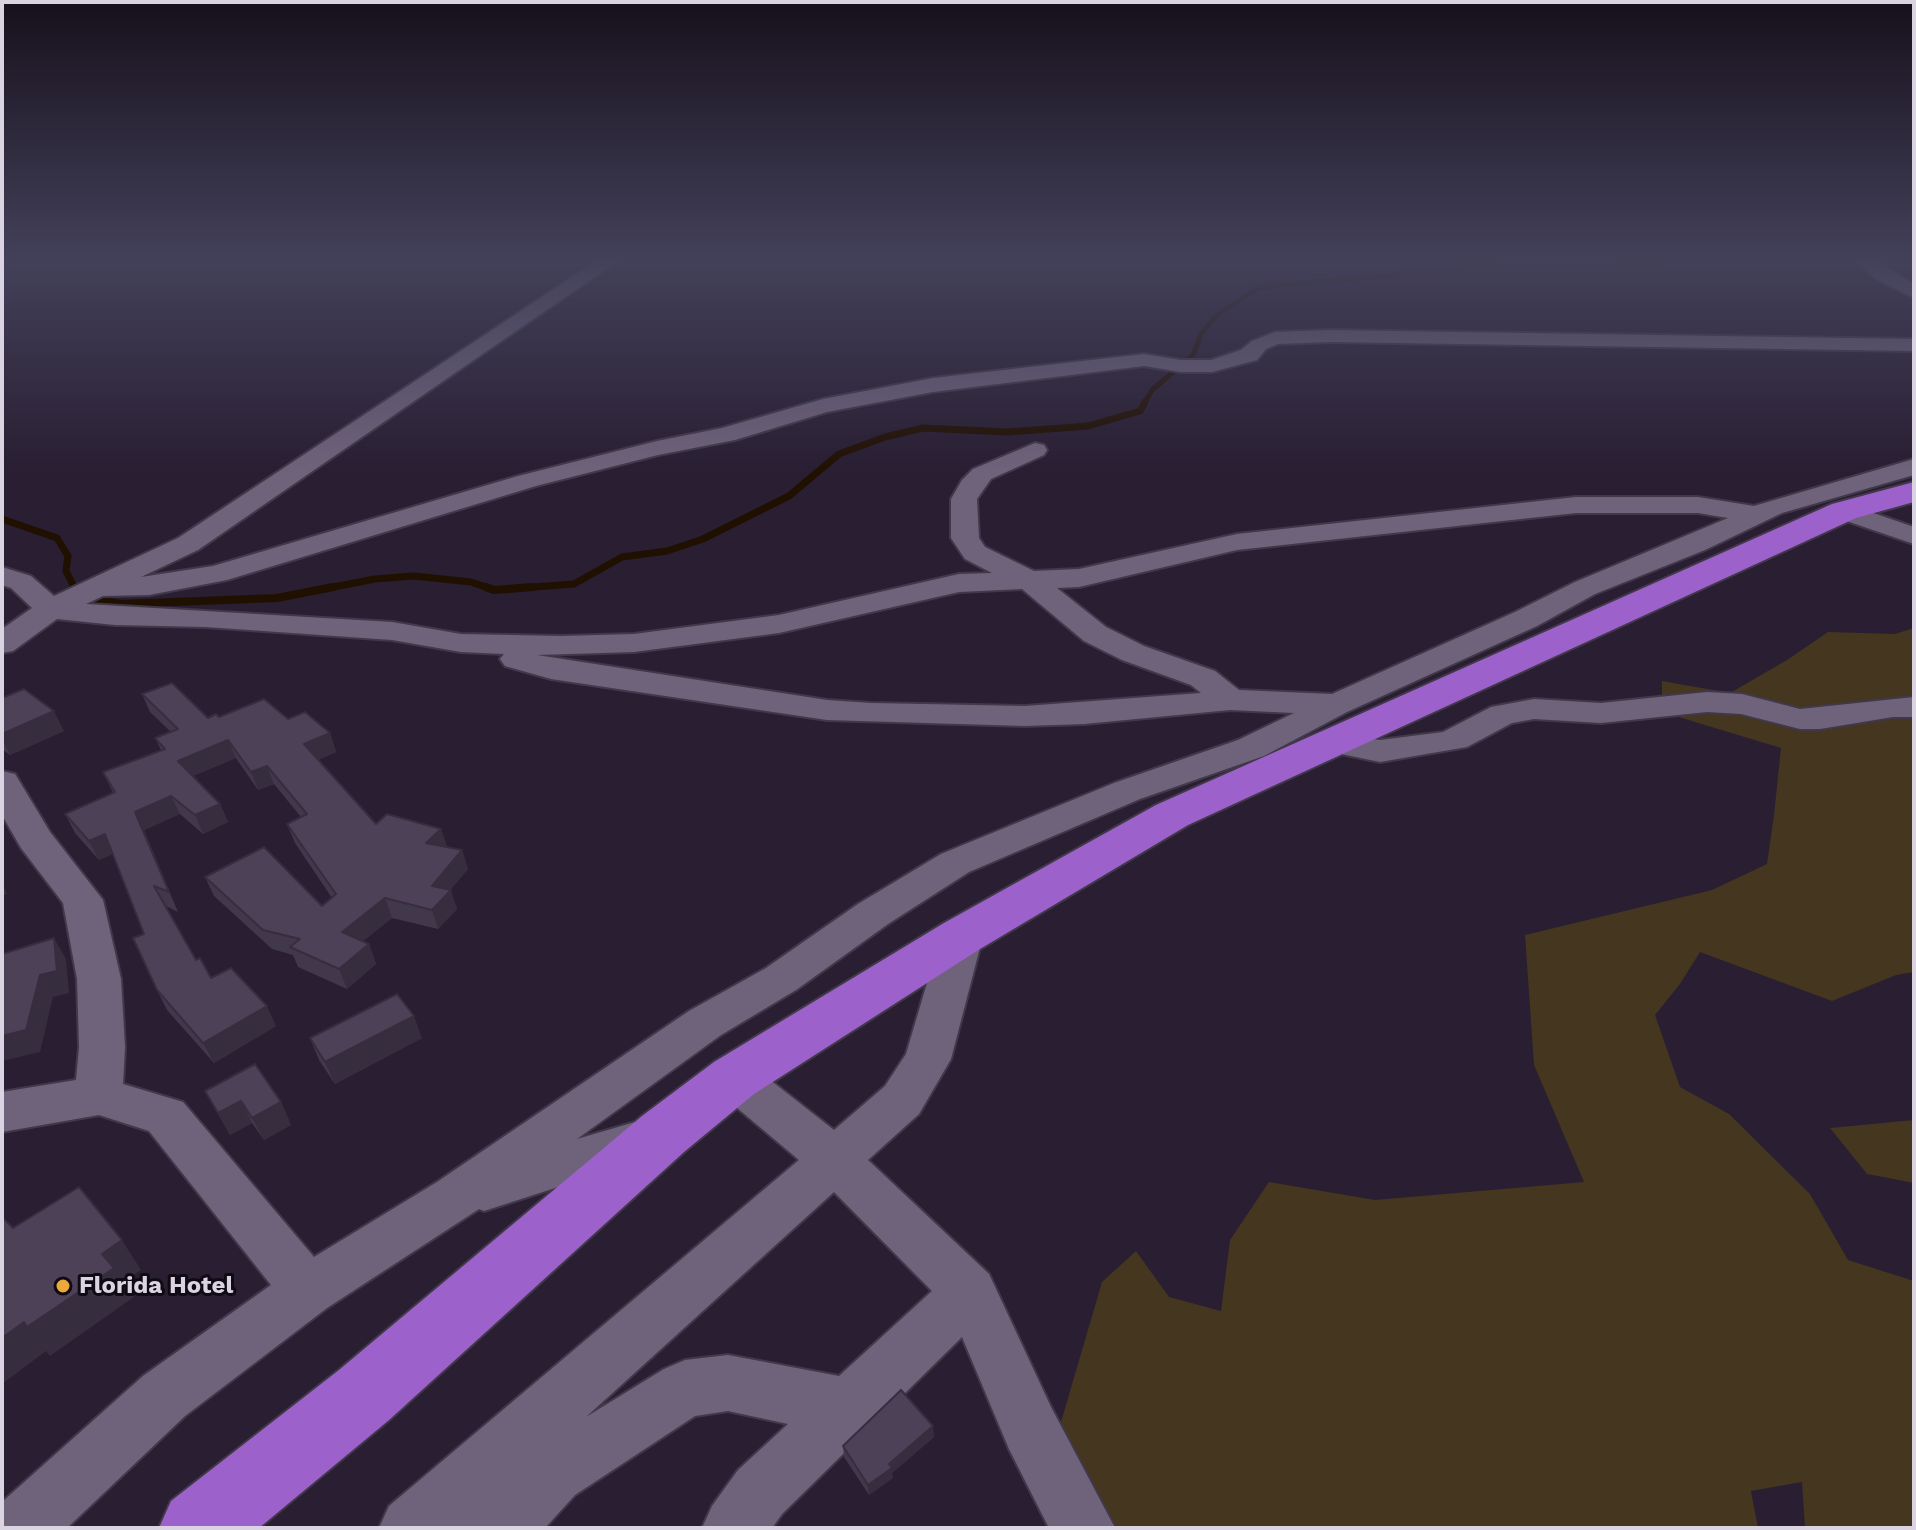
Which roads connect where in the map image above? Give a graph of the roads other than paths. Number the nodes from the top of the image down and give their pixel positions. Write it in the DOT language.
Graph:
graph roads {
  1 [pos="504,331"];
  2 [pos="1914,345"];
  3 [pos="1035,450"];
  4 [pos="1914,467"];
  5 [pos="1914,492"];
  6 [pos="1844,511"];
  7 [pos="1756,514"];
  8 [pos="1914,536"];
  9 [pos="1029,580"];
  10 [pos="8,582"];
  11 [pos="103,587"];
  12 [pos="51,609"];
  13 [pos="461,643"];
  14 [pos="2,644"];
  15 [pos="1230,700"];
  16 [pos="1914,707"];
  17 [pos="1336,724"];
  18 [pos="2,782"];
  19 [pos="962,936"];
  20 [pos="734,1078"];
  21 [pos="99,1096"];
  22 [pos="2,1112"];
  23 [pos="663,1134"];
  24 [pos="836,1161"];
  25 [pos="455,1198"];
  26 [pos="308,1290"];
  27 [pos="970,1292"];
  28 [pos="851,1408"];
  29 [pos="432,1510"];
  30 [pos="509,1526"];
  31 [pos="21,1528"];
  32 [pos="198,1528"];
  33 [pos="734,1528"];
  34 [pos="1083,1528"];
  1 -- 11 [label="street"];
  2 -- 11 [label="street"];
  3 -- 9 [label="street"];
  4 -- 7 [label="street"];
  5 -- 6 [label="highway"];
  6 -- 8 [label="street"];
  6 -- 17 [label="highway"];
  7 -- 9 [label="street"];
  7 -- 17 [label="street"];
  9 -- 13 [label="street"];
  9 -- 15 [label="street"];
  10 -- 12 [label="street"];
  11 -- 12 [label="street"];
  12 -- 13 [label="street"];
  12 -- 14 [label="street"];
  13 -- 15 [label="street"];
  15 -- 17 [label="street"];
  16 -- 17 [label="street"];
  17 -- 19 [label="highway"];
  17 -- 25 [label="street"];
  18 -- 21 [label="street"];
  19 -- 20 [label="highway"];
  19 -- 24 [label="street"];
  20 -- 23 [label="highway"];
  20 -- 24 [label="street"];
  21 -- 22 [label="street"];
  21 -- 26 [label="street"];
  23 -- 25 [label="street"];
  23 -- 32 [label="highway"];
  24 -- 27 [label="street"];
  24 -- 29 [label="street"];
  25 -- 26 [label="street"];
  26 -- 31 [label="street"];
  27 -- 28 [label="street"];
  27 -- 34 [label="street"];
  28 -- 30 [label="street"];
  28 -- 33 [label="street"];
  29 -- 30 [label="street"];
}
